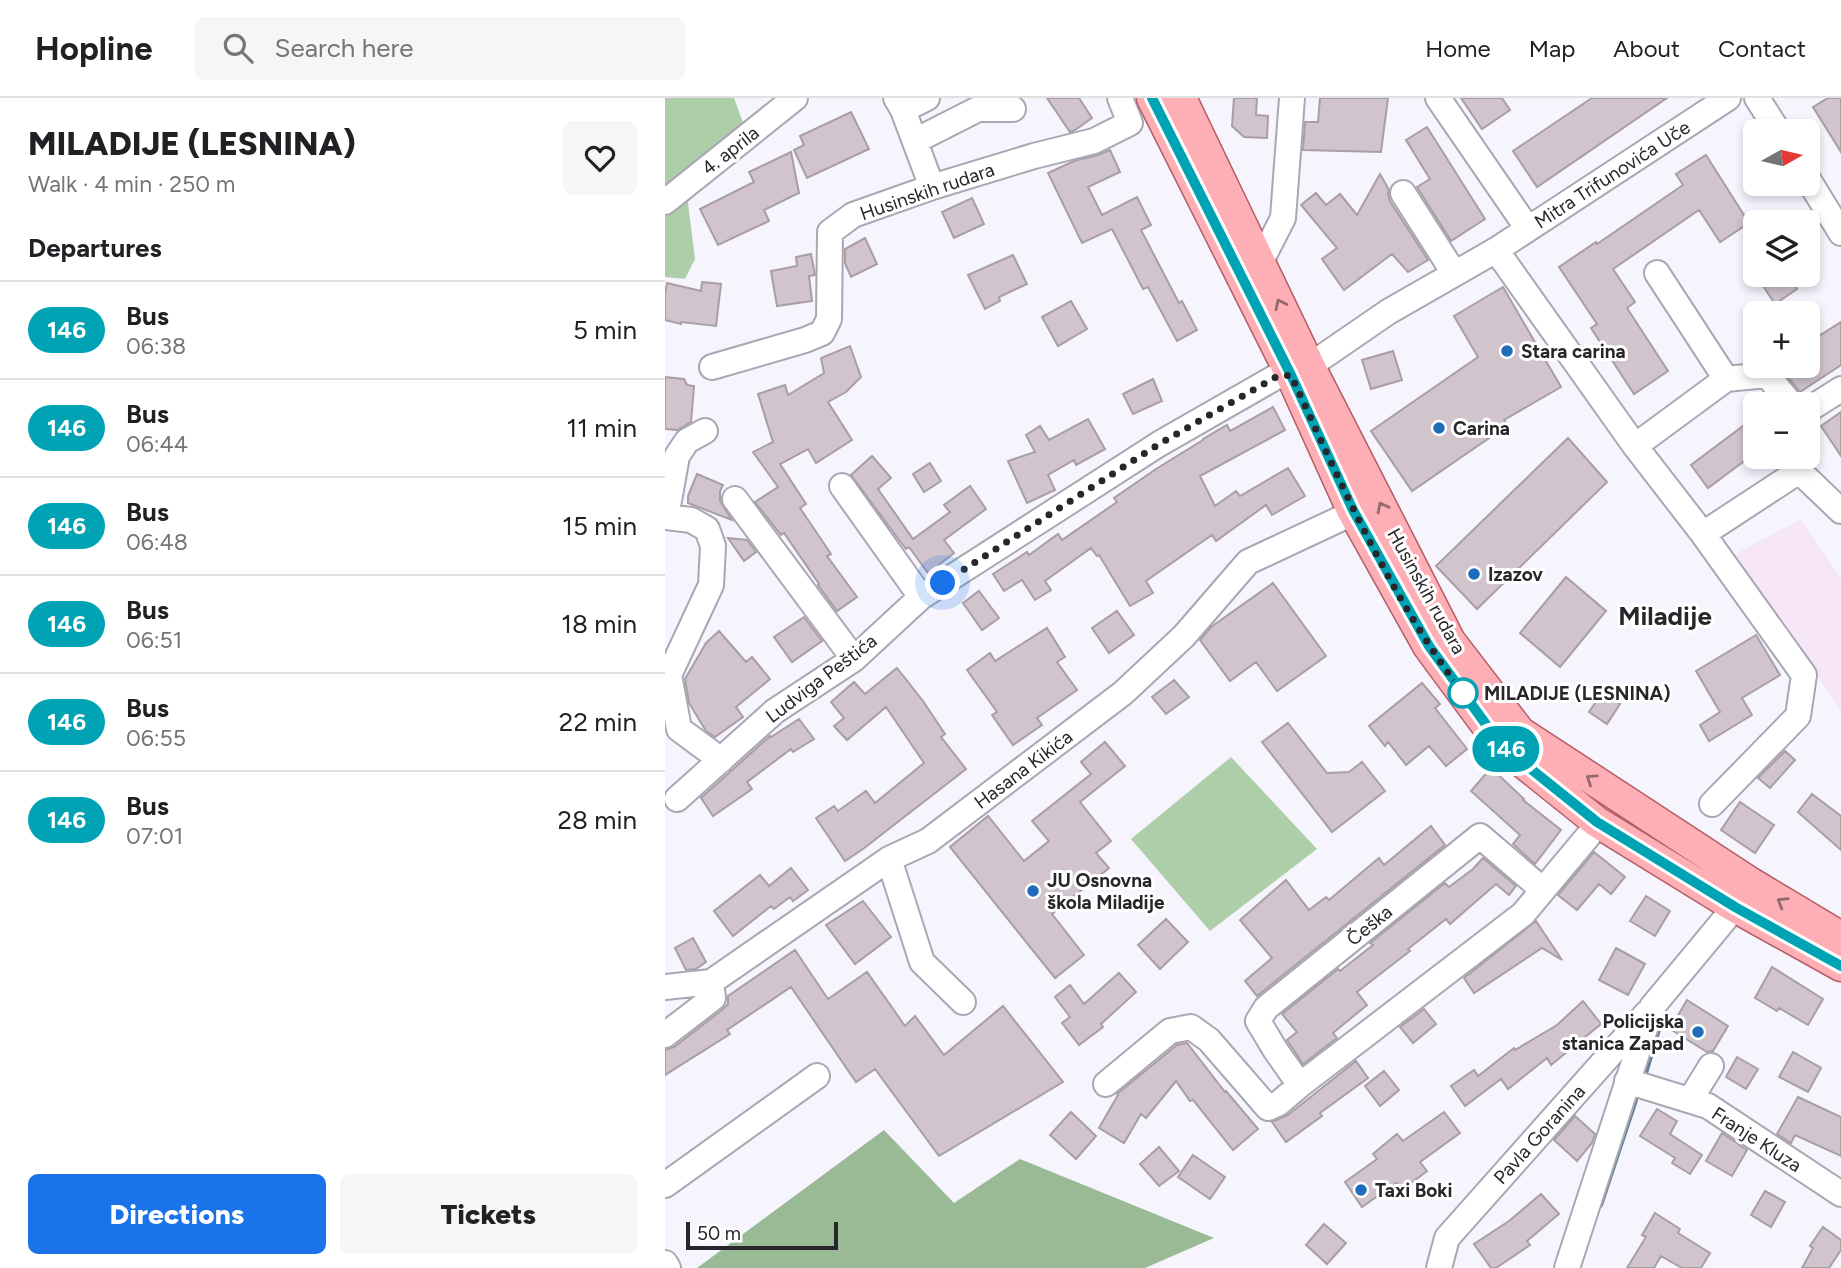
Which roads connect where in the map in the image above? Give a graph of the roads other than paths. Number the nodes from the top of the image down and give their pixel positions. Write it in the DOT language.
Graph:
graph roads {
  1 [pos="795,98"];
  2 [pos="927,98"];
  3 [pos="1120,98"];
  4 [pos="1152,98"];
  5 [pos="1181,98"];
  6 [pos="1292,98"];
  7 [pos="1438,98"];
  8 [pos="1758,98"];
  9 [pos="1717,101"];
  10 [pos="900,104"];
  11 [pos="764,109"];
  12 [pos="1013,109"];
  13 [pos="1771,119"];
  14 [pos="915,141"];
  15 [pos="932,187"];
  16 [pos="1403,193"];
  17 [pos="1818,196"];
  18 [pos="665,202"];
  19 [pos="1528,229"];
  20 [pos="1841,233"];
  21 [pos="1496,250"];
  22 [pos="1260,263"];
  23 [pos="1454,273"];
  24 [pos="1657,273"];
  25 [pos="712,367"];
  26 [pos="1300,370"];
  27 [pos="1725,379"];
  28 [pos="1841,389"];
  29 [pos="1781,392"];
  30 [pos="1820,402"];
  31 [pos="705,431"];
  32 [pos="1635,446"];
  33 [pos="842,486"];
  34 [pos="735,499"];
  35 [pos="1353,510"];
  36 [pos="1841,510"];
  37 [pos="666,517"];
  38 [pos="1703,534"];
  39 [pos="921,597"];
  40 [pos="854,659"];
  41 [pos="721,760"];
  42 [pos="677,799"];
  43 [pos="1712,804"];
  44 [pos="1597,822"];
  45 [pos="889,859"];
  46 [pos="1543,890"];
  47 [pos="1743,895"];
  48 [pos="1841,937"];
  49 [pos="1841,966"];
  50 [pos="711,982"];
  51 [pos="665,987"];
  52 [pos="963,1002"];
  53 [pos="1652,1007"];
  54 [pos="665,1035"];
  55 [pos="1711,1066"];
  56 [pos="817,1076"];
  57 [pos="1627,1081"];
  58 [pos="1106,1084"];
  59 [pos="1300,1085"];
  60 [pos="1690,1100"];
  61 [pos="665,1185"];
  62 [pos="1841,1194"];
  63 [pos="665,1263"];
  64 [pos="668,1268"];
  65 [pos="1439,1268"];
  66 [pos="1567,1268"];
  1 -- 11 [label="street, 4. aprila"];
  2 -- 10 [label="street"];
  3 -- 15 [label="street, Husinskih rudara"];
  4 -- 26 [label="main road, Husinskih rudara"];
  5 -- 22 [label="main road, Husinskih rudara"];
  6 -- 22 [label="street"];
  7 -- 19 [label="street"];
  8 -- 13 [label="street"];
  9 -- 19 [label="street, Mitra Trifunovića Uče"];
  10 -- 14 [label="street"];
  11 -- 18 [label="street, 4. aprila"];
  12 -- 14 [label="street"];
  14 -- 15 [label="street"];
  15 -- 25 [label="street, Husinskih rudara"];
  16 -- 23 [label="street"];
  17 -- 20 [label="street"];
  19 -- 21 [label="street, Mitra Trifunovića Uče"];
  21 -- 23 [label="street, Mitra Trifunovića Uče"];
  21 -- 32 [label="street"];
  26 -- 22 [label="main road, Husinskih rudara, one-way"];
  23 -- 26 [label="street, Mitra Trifunovića Uče"];
  24 -- 27 [label="street"];
  26 -- 35 [label="main road, Husinskih rudara"];
  26 -- 39 [label="street, Ludviga Peštića"];
  47 -- 26 [label="main road, Husinskih rudara, one-way"];
  27 -- 29 [label="street"];
  27 -- 32 [label="street"];
  28 -- 30 [label="street"];
  31 -- 37 [label="street"];
  32 -- 38 [label="street"];
  33 -- 39 [label="street"];
  34 -- 40 [label="street"];
  35 -- 44 [label="main road, Husinskih rudara"];
  35 -- 45 [label="street, Hasana Kikića"];
  36 -- 38 [label="street"];
  37 -- 41 [label="street"];
  38 -- 43 [label="street"];
  39 -- 40 [label="street, Ludviga Peštića"];
  40 -- 41 [label="street, Ludviga Peštića"];
  41 -- 42 [label="street, Ludviga Peštića"];
  44 -- 46 [label="street"];
  44 -- 47 [label="main road, Husinskih rudara"];
  45 -- 50 [label="street, Hasana Kikića"];
  45 -- 52 [label="street"];
  46 -- 59 [label="street"];
  46 -- 59 [label="street, Češka"];
  48 -- 47 [label="main road, Husinskih rudara, one-way"];
  47 -- 49 [label="main road, Husinskih rudara"];
  47 -- 53 [label="street, Pavla Goranina"];
  50 -- 51 [label="street, Hasana Kikića"];
  50 -- 54 [label="street"];
  53 -- 57 [label="street, Pavla Goranina"];
  53 -- 65 [label="street, Pavla Goranina"];
  55 -- 60 [label="street"];
  56 -- 61 [label="street"];
  57 -- 60 [label="street, Franje Kluza"];
  57 -- 66 [label="street, Pavla Goranina"];
  58 -- 59 [label="street"];
  60 -- 62 [label="street, Franje Kluza"];
  63 -- 64 [label="street"];
}
